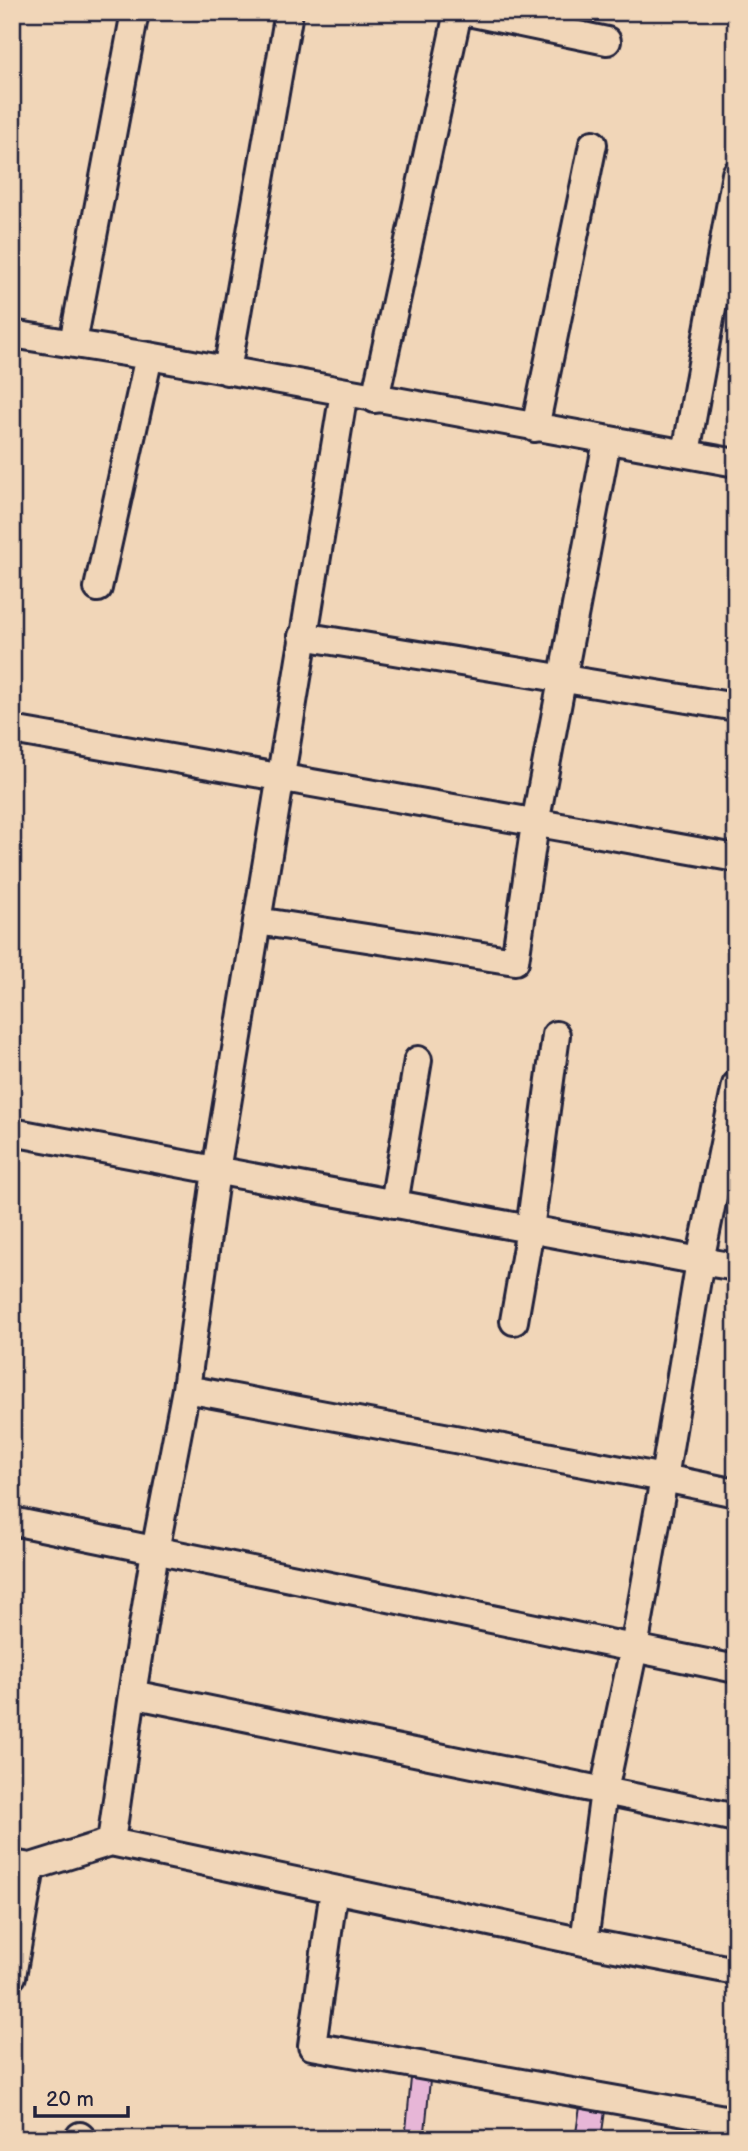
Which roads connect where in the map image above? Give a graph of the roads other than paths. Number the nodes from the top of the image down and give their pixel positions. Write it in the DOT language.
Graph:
graph roads {
  1 [pos="135,12"];
  2 [pos="289,12"];
  3 [pos="458,12"];
  4 [pos="468,12"];
  5 [pos="607,41"];
  6 [pos="593,144"];
  7 [pos="736,174"];
  8 [pos="12,334"];
  9 [pos="73,343"];
  10 [pos="149,356"];
  11 [pos="227,371"];
  12 [pos="344,392"];
  13 [pos="375,399"];
  14 [pos="535,428"];
  15 [pos="607,441"];
  16 [pos="686,453"];
  17 [pos="736,463"];
  18 [pos="98,588"];
  19 [pos="302,636"];
  20 [pos="563,679"];
  21 [pos="736,707"];
  22 [pos="12,730"];
  23 [pos="280,779"];
  24 [pos="535,824"];
  25 [pos="736,858"];
  26 [pos="257,921"];
  27 [pos="555,1035"];
  28 [pos="418,1060"];
  29 [pos="736,1085"];
  30 [pos="12,1132"];
  31 [pos="216,1171"];
  32 [pos="394,1204"];
  33 [pos="530,1229"];
  34 [pos="700,1261"];
  35 [pos="736,1267"];
  36 [pos="514,1321"];
  37 [pos="186,1389"];
  38 [pos="664,1478"];
  39 [pos="736,1493"];
  40 [pos="12,1521"];
  41 [pos="155,1551"];
  42 [pos="634,1648"];
  43 [pos="736,1669"];
  44 [pos="132,1694"];
  45 [pos="604,1791"];
  46 [pos="736,1818"];
  47 [pos="111,1842"];
  48 [pos="22,1865"];
  49 [pos="334,1889"];
  50 [pos="584,1942"];
  51 [pos="736,1972"];
  52 [pos="12,1976"];
  53 [pos="736,2121"];
  1 -- 9 [label="street"];
  2 -- 11 [label="street"];
  3 -- 13 [label="street"];
  4 -- 5 [label="street"];
  6 -- 14 [label="street"];
  7 -- 16 [label="street"];
  8 -- 9 [label="street"];
  9 -- 10 [label="street"];
  10 -- 11 [label="street"];
  10 -- 18 [label="street"];
  11 -- 12 [label="street"];
  12 -- 13 [label="street"];
  12 -- 19 [label="street"];
  13 -- 14 [label="street"];
  14 -- 15 [label="street"];
  15 -- 16 [label="street"];
  15 -- 20 [label="street"];
  16 -- 17 [label="street"];
  19 -- 20 [label="street"];
  19 -- 23 [label="street"];
  20 -- 21 [label="street"];
  20 -- 24 [label="street"];
  22 -- 23 [label="street"];
  23 -- 24 [label="street"];
  23 -- 26 [label="street"];
  24 -- 25 [label="street"];
  24 -- 26 [label="street"];
  26 -- 31 [label="street"];
  27 -- 33 [label="street"];
  28 -- 32 [label="street"];
  29 -- 34 [label="street"];
  30 -- 31 [label="street"];
  31 -- 32 [label="street"];
  31 -- 37 [label="street"];
  32 -- 33 [label="street"];
  33 -- 34 [label="street"];
  33 -- 36 [label="street"];
  34 -- 35 [label="street"];
  34 -- 38 [label="street"];
  37 -- 38 [label="street"];
  37 -- 41 [label="street"];
  38 -- 39 [label="street"];
  38 -- 42 [label="street"];
  40 -- 41 [label="street"];
  41 -- 42 [label="street"];
  41 -- 44 [label="street"];
  42 -- 43 [label="street"];
  42 -- 45 [label="street"];
  44 -- 45 [label="street"];
  44 -- 47 [label="street"];
  45 -- 46 [label="street"];
  45 -- 50 [label="street"];
  47 -- 48 [label="street"];
  47 -- 49 [label="street"];
  48 -- 52 [label="street"];
  49 -- 50 [label="street"];
  49 -- 53 [label="street"];
  50 -- 51 [label="street"];
}
